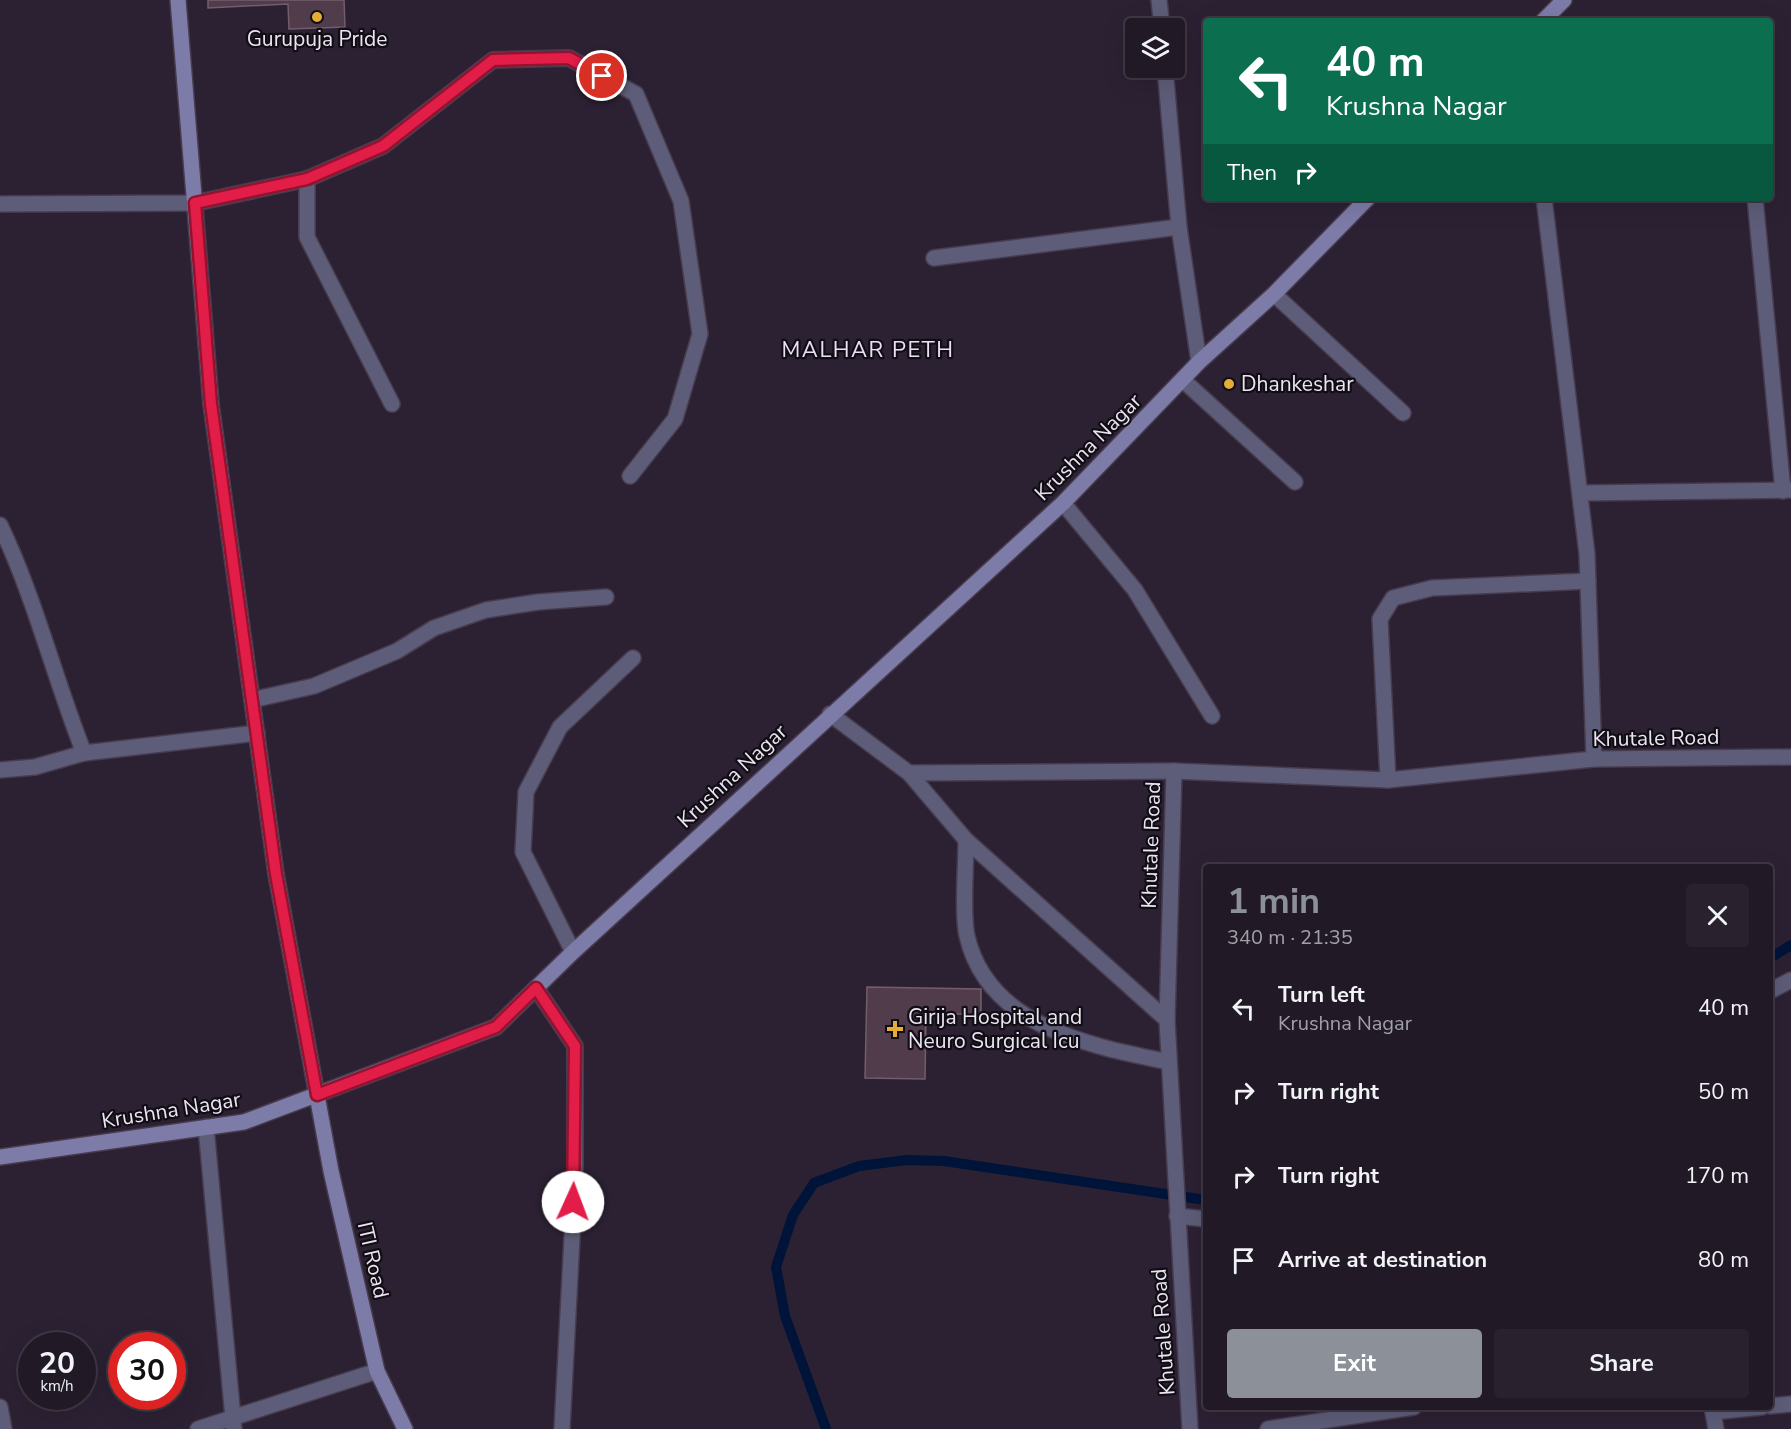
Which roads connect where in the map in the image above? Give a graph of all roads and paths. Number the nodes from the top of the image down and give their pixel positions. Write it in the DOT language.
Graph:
graph roads {
  1 [pos="178,0"];
  2 [pos="1159,0"];
  3 [pos="1564,0"];
  4 [pos="1161,18"];
  5 [pos="1546,18"];
  6 [pos="1166,78"];
  7 [pos="307,179"];
  8 [pos="1365,201"];
  9 [pos="1544,201"];
  10 [pos="1755,201"];
  11 [pos="195,203"];
  12 [pos="0,204"];
  13 [pos="1179,227"];
  14 [pos="934,258"];
  15 [pos="1274,294"];
  16 [pos="1199,363"];
  17 [pos="1184,381"];
  18 [pos="392,404"];
  19 [pos="1403,413"];
  20 [pos="630,476"];
  21 [pos="1295,482"];
  22 [pos="1787,490"];
  23 [pos="1581,493"];
  24 [pos="1063,503"];
  25 [pos="0,525"];
  26 [pos="1588,581"];
  27 [pos="606,597"];
  28 [pos="633,658"];
  29 [pos="252,700"];
  30 [pos="830,714"];
  31 [pos="1212,716"];
  32 [pos="257,732"];
  33 [pos="84,753"];
  34 [pos="1791,757"];
  35 [pos="1594,759"];
  36 [pos="0,770"];
  37 [pos="1174,771"];
  38 [pos="909,773"];
  39 [pos="1388,780"];
  40 [pos="966,840"];
  41 [pos="573,952"];
  42 [pos="1791,980"];
  43 [pos="536,988"];
  44 [pos="1773,989"];
  45 [pos="1167,1020"];
  46 [pos="1169,1062"];
  47 [pos="317,1095"];
  48 [pos="206,1127"];
  49 [pos="0,1157"];
  50 [pos="1177,1216"];
  51 [pos="1203,1219"];
  52 [pos="377,1371"];
  53 [pos="1791,1404"];
  54 [pos="1773,1406"];
  55 [pos="0,1407"];
  56 [pos="1394,1410"];
  57 [pos="1713,1410"];
  58 [pos="233,1424"];
  59 [pos="4,1429"];
  60 [pos="198,1429"];
  61 [pos="405,1429"];
  62 [pos="562,1429"];
  63 [pos="1190,1429"];
  64 [pos="1268,1429"];
  65 [pos="1716,1429"];
  1 -- 11 [label="main road, ITI Road"];
  2 -- 4 [label="street"];
  3 -- 5 [label="main road"];
  6 -- 13 [label="street"];
  7 -- 11 [label="street"];
  7 -- 18 [label="street"];
  7 -- 20 [label="street"];
  8 -- 15 [label="main road, Krushna Nagar"];
  9 -- 23 [label="street"];
  10 -- 22 [label="street"];
  11 -- 12 [label="street"];
  11 -- 29 [label="main road, ITI Road"];
  13 -- 14 [label="street"];
  13 -- 16 [label="street"];
  15 -- 16 [label="main road, Krushna Nagar"];
  15 -- 19 [label="street"];
  16 -- 17 [label="main road, Krushna Nagar"];
  17 -- 21 [label="street"];
  17 -- 24 [label="main road, Krushna Nagar"];
  22 -- 23 [label="street"];
  23 -- 26 [label="street"];
  24 -- 30 [label="main road, Krushna Nagar"];
  24 -- 31 [label="street"];
  25 -- 33 [label="street"];
  26 -- 35 [label="street"];
  26 -- 39 [label="street"];
  27 -- 29 [label="street"];
  28 -- 41 [label="street"];
  29 -- 32 [label="main road, ITI Road"];
  30 -- 38 [label="street"];
  30 -- 41 [label="main road, Krushna Nagar"];
  32 -- 33 [label="street"];
  32 -- 47 [label="main road, ITI Road"];
  33 -- 36 [label="street"];
  34 -- 35 [label="street, Khutale Road"];
  35 -- 39 [label="street, Khutale Road"];
  37 -- 38 [label="street"];
  37 -- 39 [label="street, Khutale Road"];
  37 -- 45 [label="street, Khutale Road"];
  38 -- 40 [label="street"];
  40 -- 45 [label="street"];
  40 -- 46 [label="street"];
  41 -- 43 [label="main road, Krushna Nagar"];
  42 -- 44 [label="street"];
  43 -- 47 [label="main road, Krushna Nagar"];
  43 -- 62 [label="street"];
  45 -- 46 [label="street, Khutale Road"];
  46 -- 50 [label="street, Khutale Road"];
  47 -- 48 [label="main road, Krushna Nagar"];
  47 -- 52 [label="main road, ITI Road"];
  48 -- 49 [label="main road, Krushna Nagar"];
  48 -- 58 [label="street"];
  50 -- 51 [label="street"];
  50 -- 63 [label="street, Khutale Road"];
  52 -- 58 [label="street"];
  52 -- 61 [label="main road, ITI Road"];
  53 -- 54 [label="street"];
  55 -- 59 [label="street"];
  56 -- 64 [label="street"];
  57 -- 65 [label="street"];
  58 -- 60 [label="street"];
}
